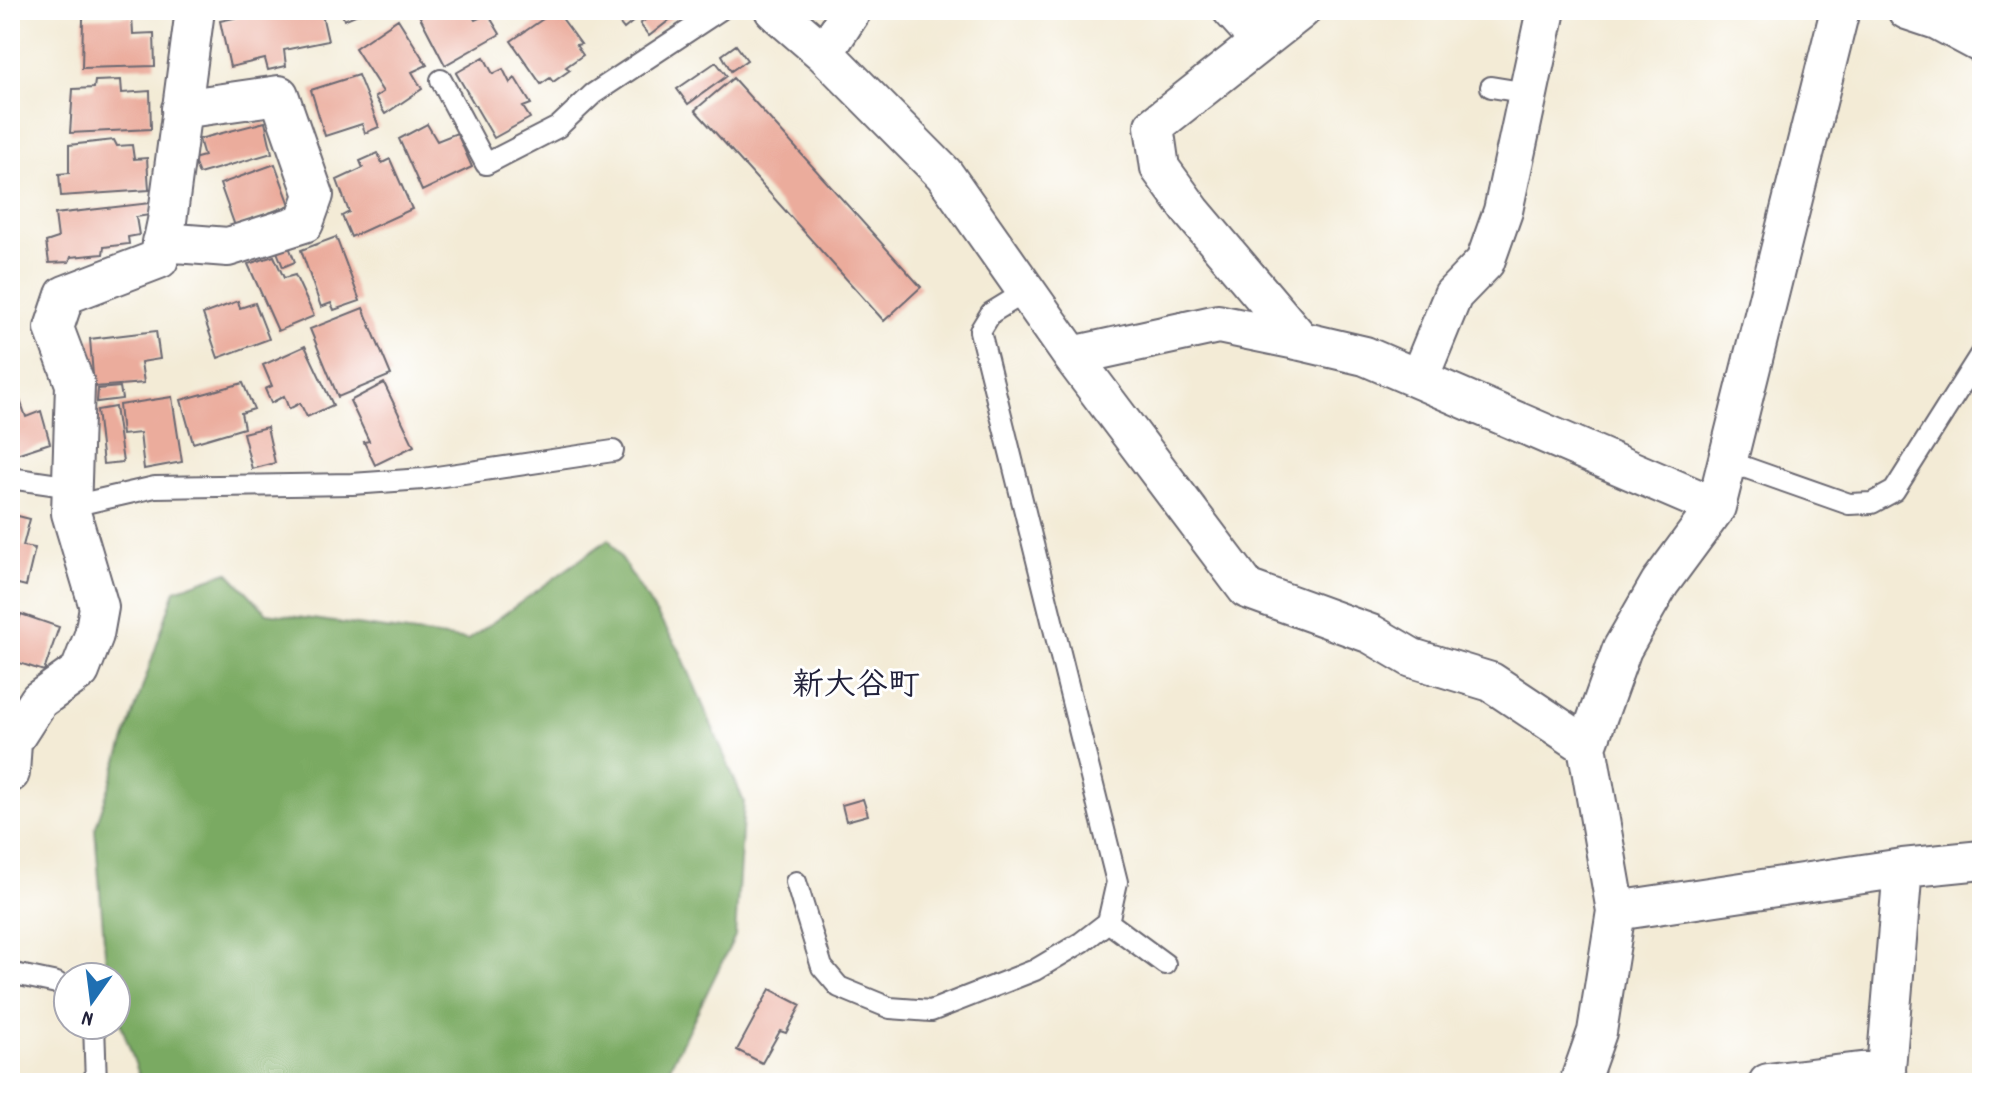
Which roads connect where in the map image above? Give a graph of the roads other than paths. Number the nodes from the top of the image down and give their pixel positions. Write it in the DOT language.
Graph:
graph roads {
  1 [pos="195,10"];
  2 [pos="720,10"];
  3 [pos="774,10"];
  4 [pos="852,10"];
  5 [pos="1232,10"];
  6 [pos="1301,10"];
  7 [pos="1546,10"];
  8 [pos="1840,10"];
  9 [pos="1907,10"];
  10 [pos="1261,42"];
  11 [pos="1982,44"];
  12 [pos="824,53"];
  13 [pos="441,80"];
  14 [pos="181,109"];
  15 [pos="162,242"];
  16 [pos="1027,291"];
  17 [pos="1301,341"];
  18 [pos="1982,352"];
  19 [pos="1072,356"];
  20 [pos="1419,378"];
  21 [pos="613,451"];
  22 [pos="1727,461"];
  23 [pos="10,478"];
  24 [pos="72,496"];
  25 [pos="1716,507"];
  26 [pos="1587,746"];
  27 [pos="10,773"];
  28 [pos="1982,860"];
  29 [pos="1903,868"];
  30 [pos="796,882"];
  31 [pos="1616,911"];
  32 [pos="1108,922"];
  33 [pos="1165,964"];
  34 [pos="10,973"];
  35 [pos="52,982"];
  36 [pos="95,1041"];
  37 [pos="1887,1076"];
  38 [pos="96,1083"];
  39 [pos="1579,1083"];
  40 [pos="1768,1083"];
  1 -- 14 [label="street"];
  2 -- 13 [label="lane"];
  3 -- 12 [label="street"];
  4 -- 12 [label="street"];
  5 -- 10 [label="street"];
  6 -- 10 [label="street"];
  7 -- 20 [label="street"];
  8 -- 22 [label="street"];
  9 -- 11 [label="street"];
  10 -- 17 [label="street"];
  12 -- 16 [label="street"];
  14 -- 15 [label="street"];
  14 -- 15 [label="street"];
  15 -- 24 [label="street"];
  16 -- 19 [label="street"];
  16 -- 32 [label="lane"];
  17 -- 19 [label="street"];
  17 -- 20 [label="street"];
  18 -- 22 [label="lane"];
  19 -- 26 [label="street"];
  20 -- 25 [label="street"];
  21 -- 24 [label="lane"];
  22 -- 25 [label="street"];
  23 -- 24 [label="lane"];
  24 -- 27 [label="street"];
  25 -- 26 [label="street"];
  26 -- 31 [label="street"];
  28 -- 29 [label="street"];
  29 -- 31 [label="street"];
  29 -- 37 [label="street"];
  30 -- 32 [label="lane"];
  31 -- 39 [label="street"];
  32 -- 33 [label="lane"];
  34 -- 35 [label="lane"];
  36 -- 38 [label="lane"];
  37 -- 40 [label="street"];
}
